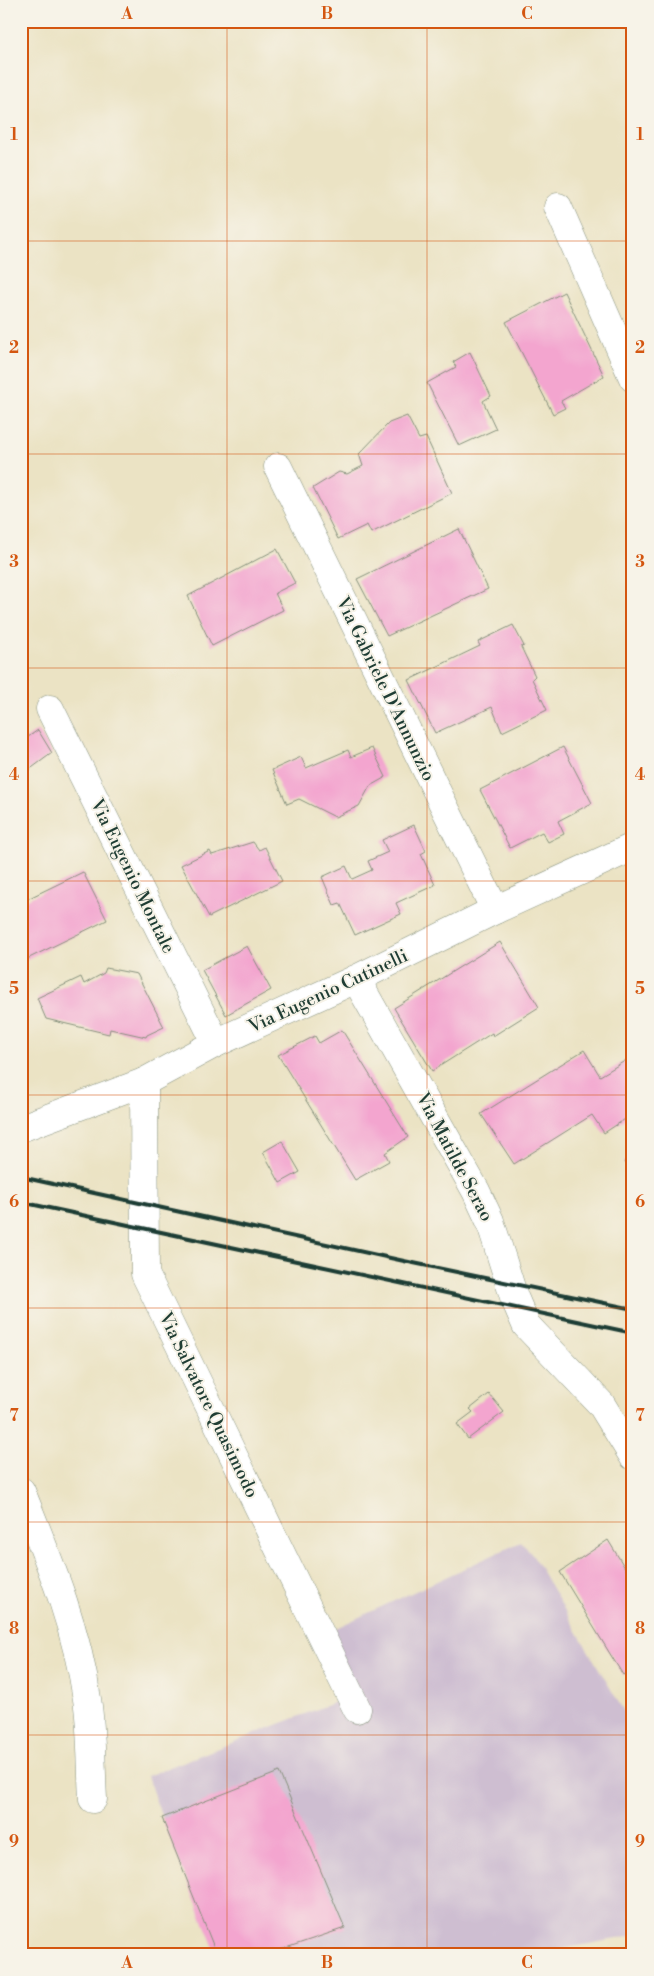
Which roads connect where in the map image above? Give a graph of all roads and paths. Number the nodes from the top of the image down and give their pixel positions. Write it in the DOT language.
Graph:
graph roads {
  1 [pos="558,207"];
  2 [pos="633,378"];
  3 [pos="278,467"];
  4 [pos="50,709"];
  5 [pos="633,847"];
  6 [pos="496,910"];
  7 [pos="356,979"];
  8 [pos="216,1043"];
  9 [pos="144,1082"];
  10 [pos="21,1128"];
  11 [pos="633,1456"];
  12 [pos="21,1491"];
  13 [pos="357,1709"];
  14 [pos="93,1798"];
  1 -- 2 [label="street"];
  3 -- 6 [label="street, Via Gabriele D'Annunzio"];
  4 -- 8 [label="street, Via Eugenio Montale"];
  5 -- 6 [label="street, Via Eugenio Cutinelli"];
  6 -- 7 [label="street, Via Eugenio Cutinelli"];
  7 -- 8 [label="street, Via Eugenio Cutinelli"];
  7 -- 11 [label="street, Via Matilde Serao"];
  8 -- 9 [label="street, Via Eugenio Cutinelli"];
  9 -- 10 [label="street, Via Eugenio Cutinelli"];
  9 -- 13 [label="street, Via Salvatore Quasimodo"];
  12 -- 14 [label="street"];
}
